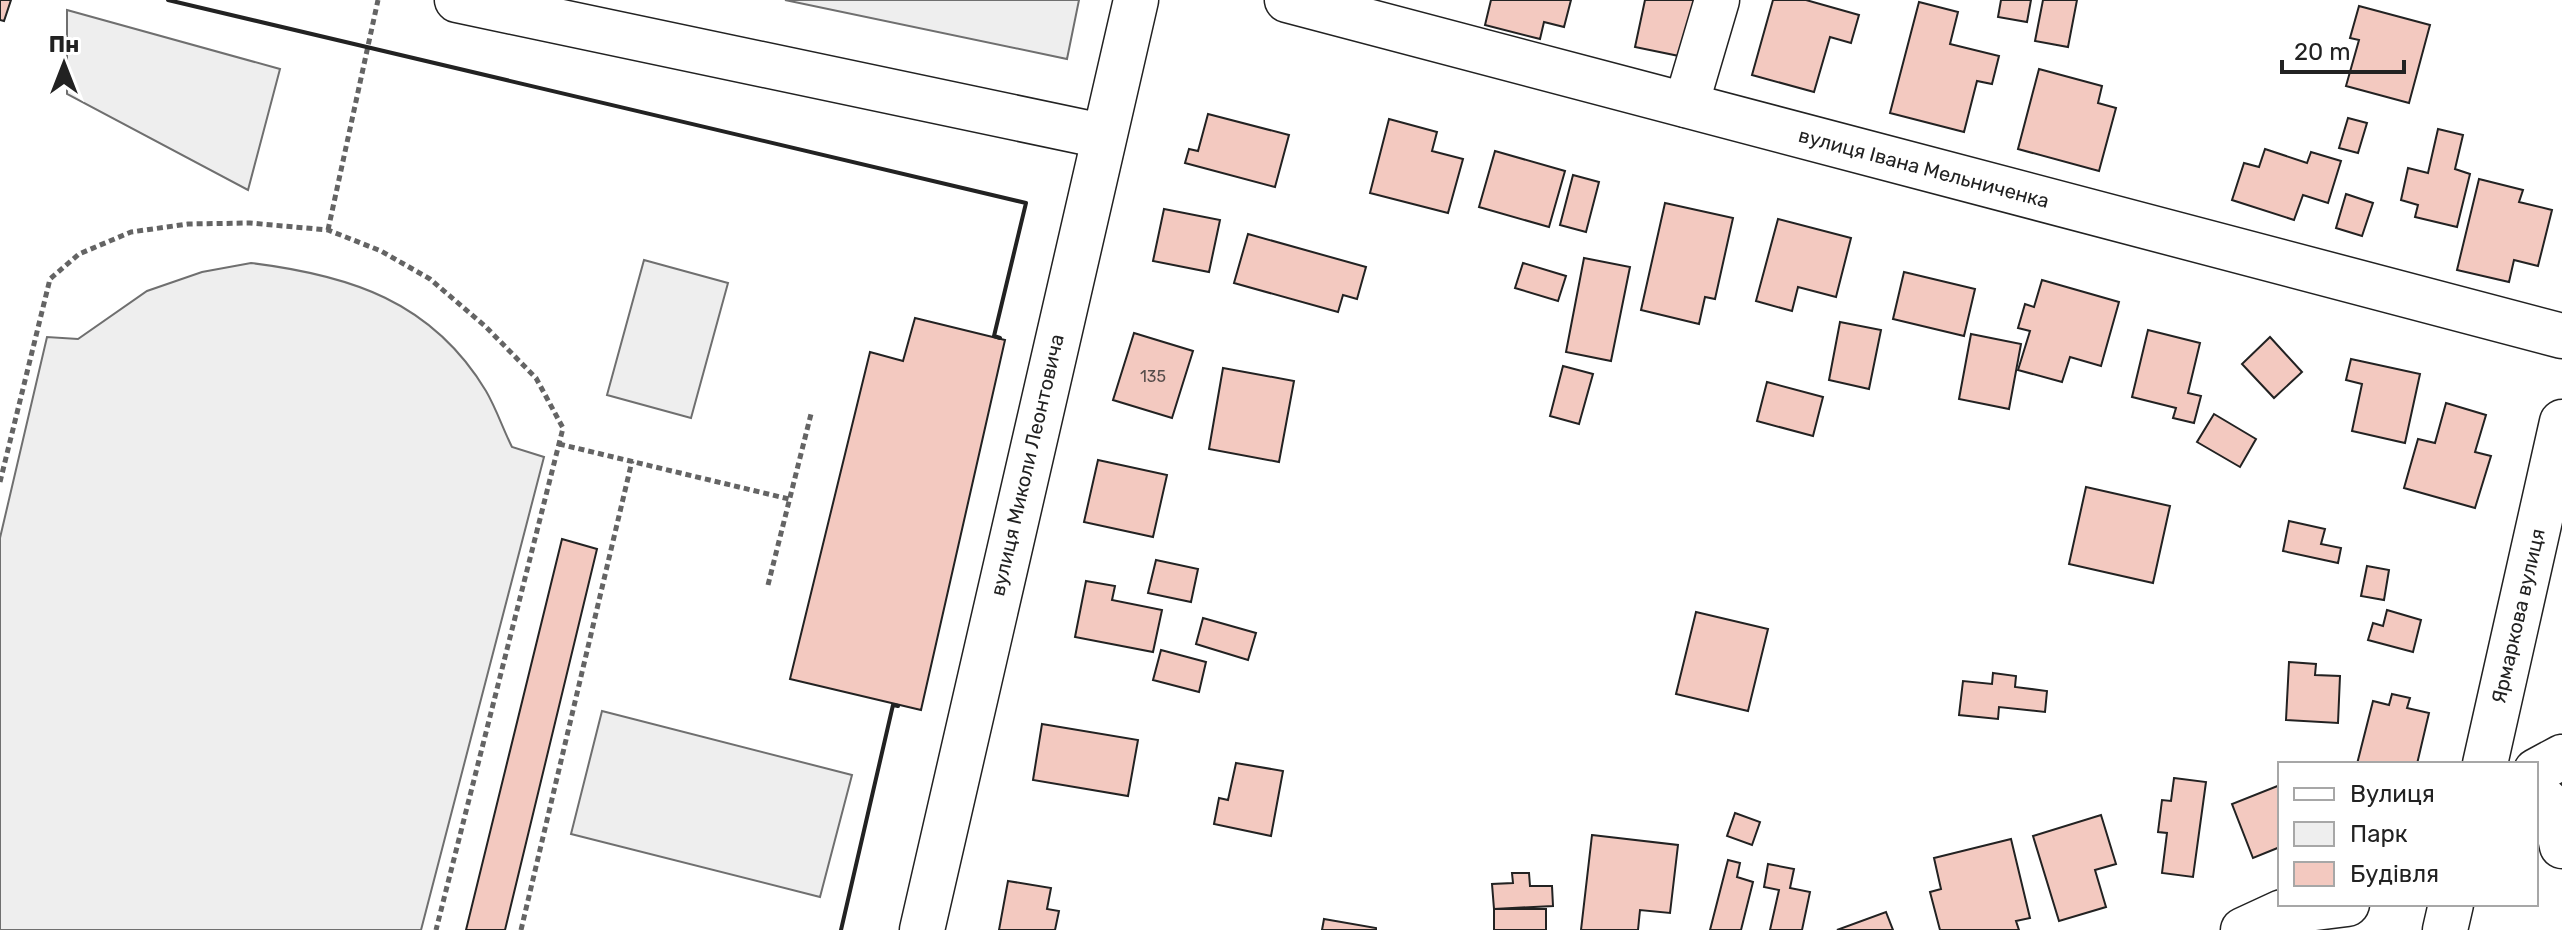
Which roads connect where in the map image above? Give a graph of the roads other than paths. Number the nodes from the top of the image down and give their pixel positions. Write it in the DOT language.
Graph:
graph roads {
  1 [pos="457,0"];
  2 [pos="1136,0"];
  3 [pos="1287,0"];
  4 [pos="1717,0"];
  5 [pos="1686,105"];
  6 [pos="1102,136"];
  7 [pos="2562,336"];
  8 [pos="2562,422"];
  9 [pos="2562,757"];
  10 [pos="2485,762"];
  11 [pos="2538,770"];
  12 [pos="2538,794"];
  13 [pos="2562,846"];
  14 [pos="2331,906"];
  15 [pos="2451,906"];
  16 [pos="922,930"];
  17 [pos="2243,930"];
  18 [pos="2445,930"];
  1 -- 6 [label="street"];
  2 -- 6 [label="street, вулиця Миколи Леонтовича"];
  3 -- 5 [label="street, вулиця Івана Мельниченка"];
  4 -- 5 [label="street"];
  5 -- 7 [label="street, вулиця Івана Мельниченка"];
  6 -- 16 [label="street, вулиця Миколи Леонтовича"];
  8 -- 10 [label="street, Ярмаркова вулиця"];
  9 -- 11 [label="street"];
  12 -- 13 [label="street"];
  14 -- 17 [label="street"];
  15 -- 18 [label="street"];
}
